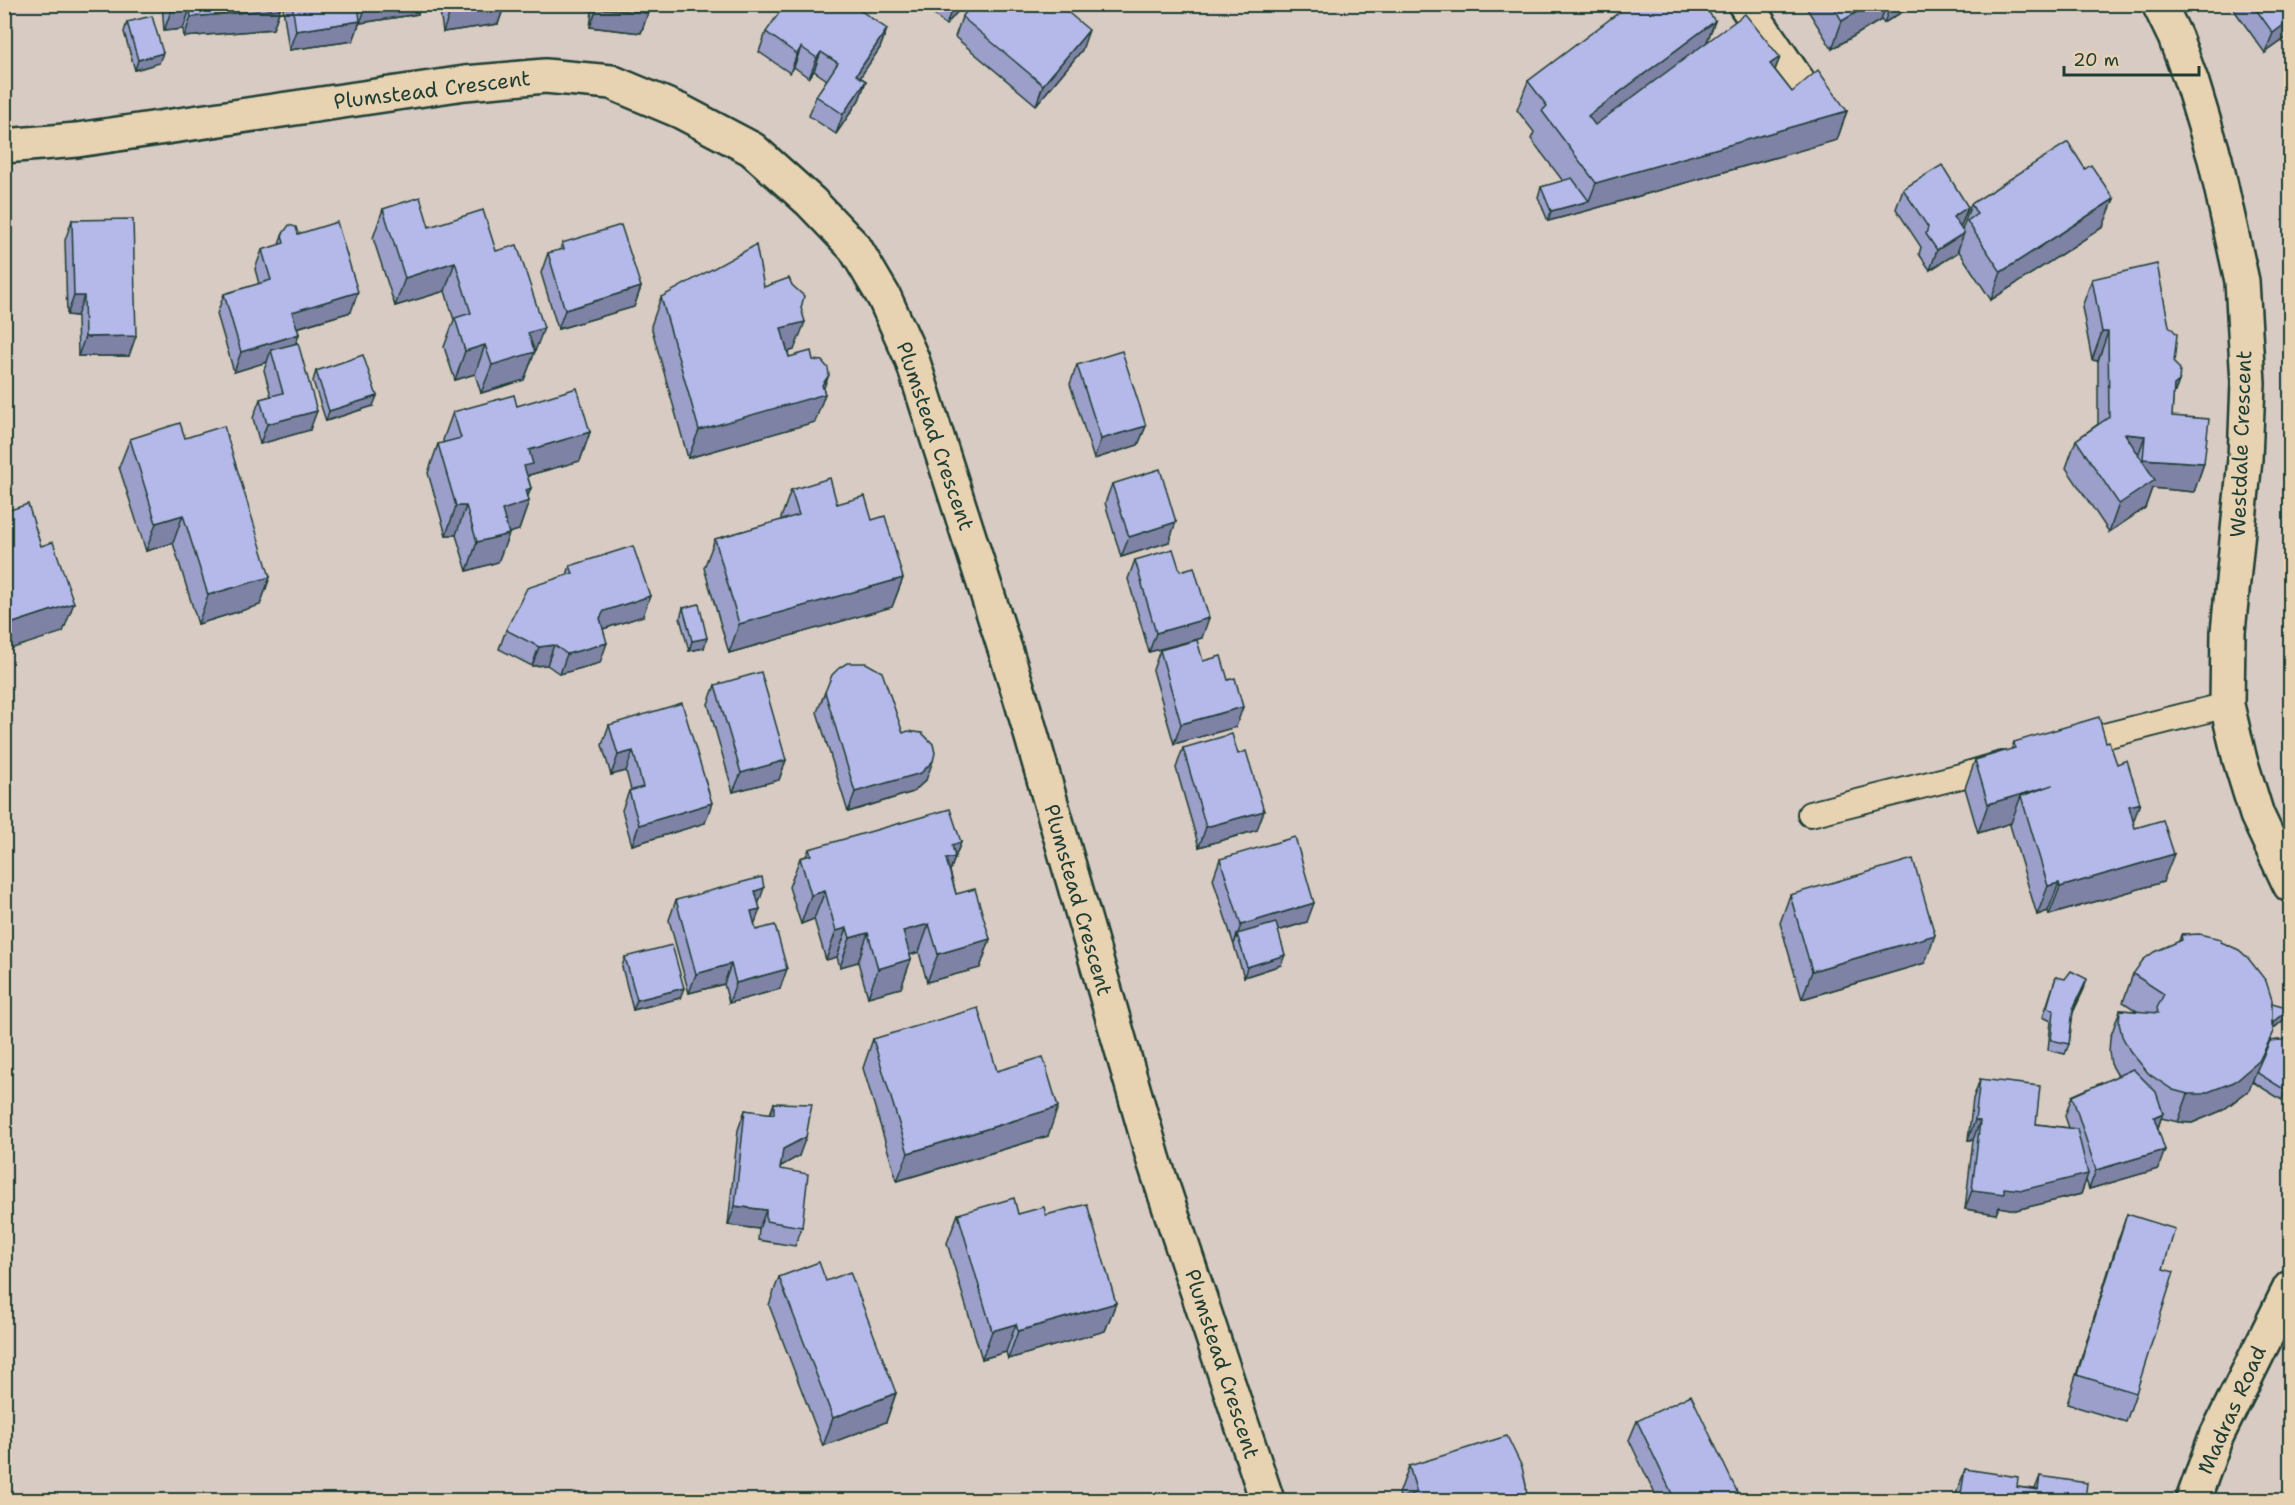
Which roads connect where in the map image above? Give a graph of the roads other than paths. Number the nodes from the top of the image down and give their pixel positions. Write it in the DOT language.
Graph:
graph roads {
  1 [pos="1745,4"];
  2 [pos="2159,4"];
  3 [pos="1801,86"];
  4 [pos="4,146"];
  5 [pos="2227,705"];
  6 [pos="1810,814"];
  7 [pos="2290,885"];
  8 [pos="2290,1288"];
  9 [pos="1267,1500"];
  10 [pos="2193,1500"];
  1 -- 3 [label="street"];
  2 -- 5 [label="street, Westdale Crescent"];
  4 -- 9 [label="street, Plumstead Crescent"];
  5 -- 6 [label="lane"];
  5 -- 7 [label="street, Westdale Crescent"];
  8 -- 10 [label="street, Madras Road"];
}
